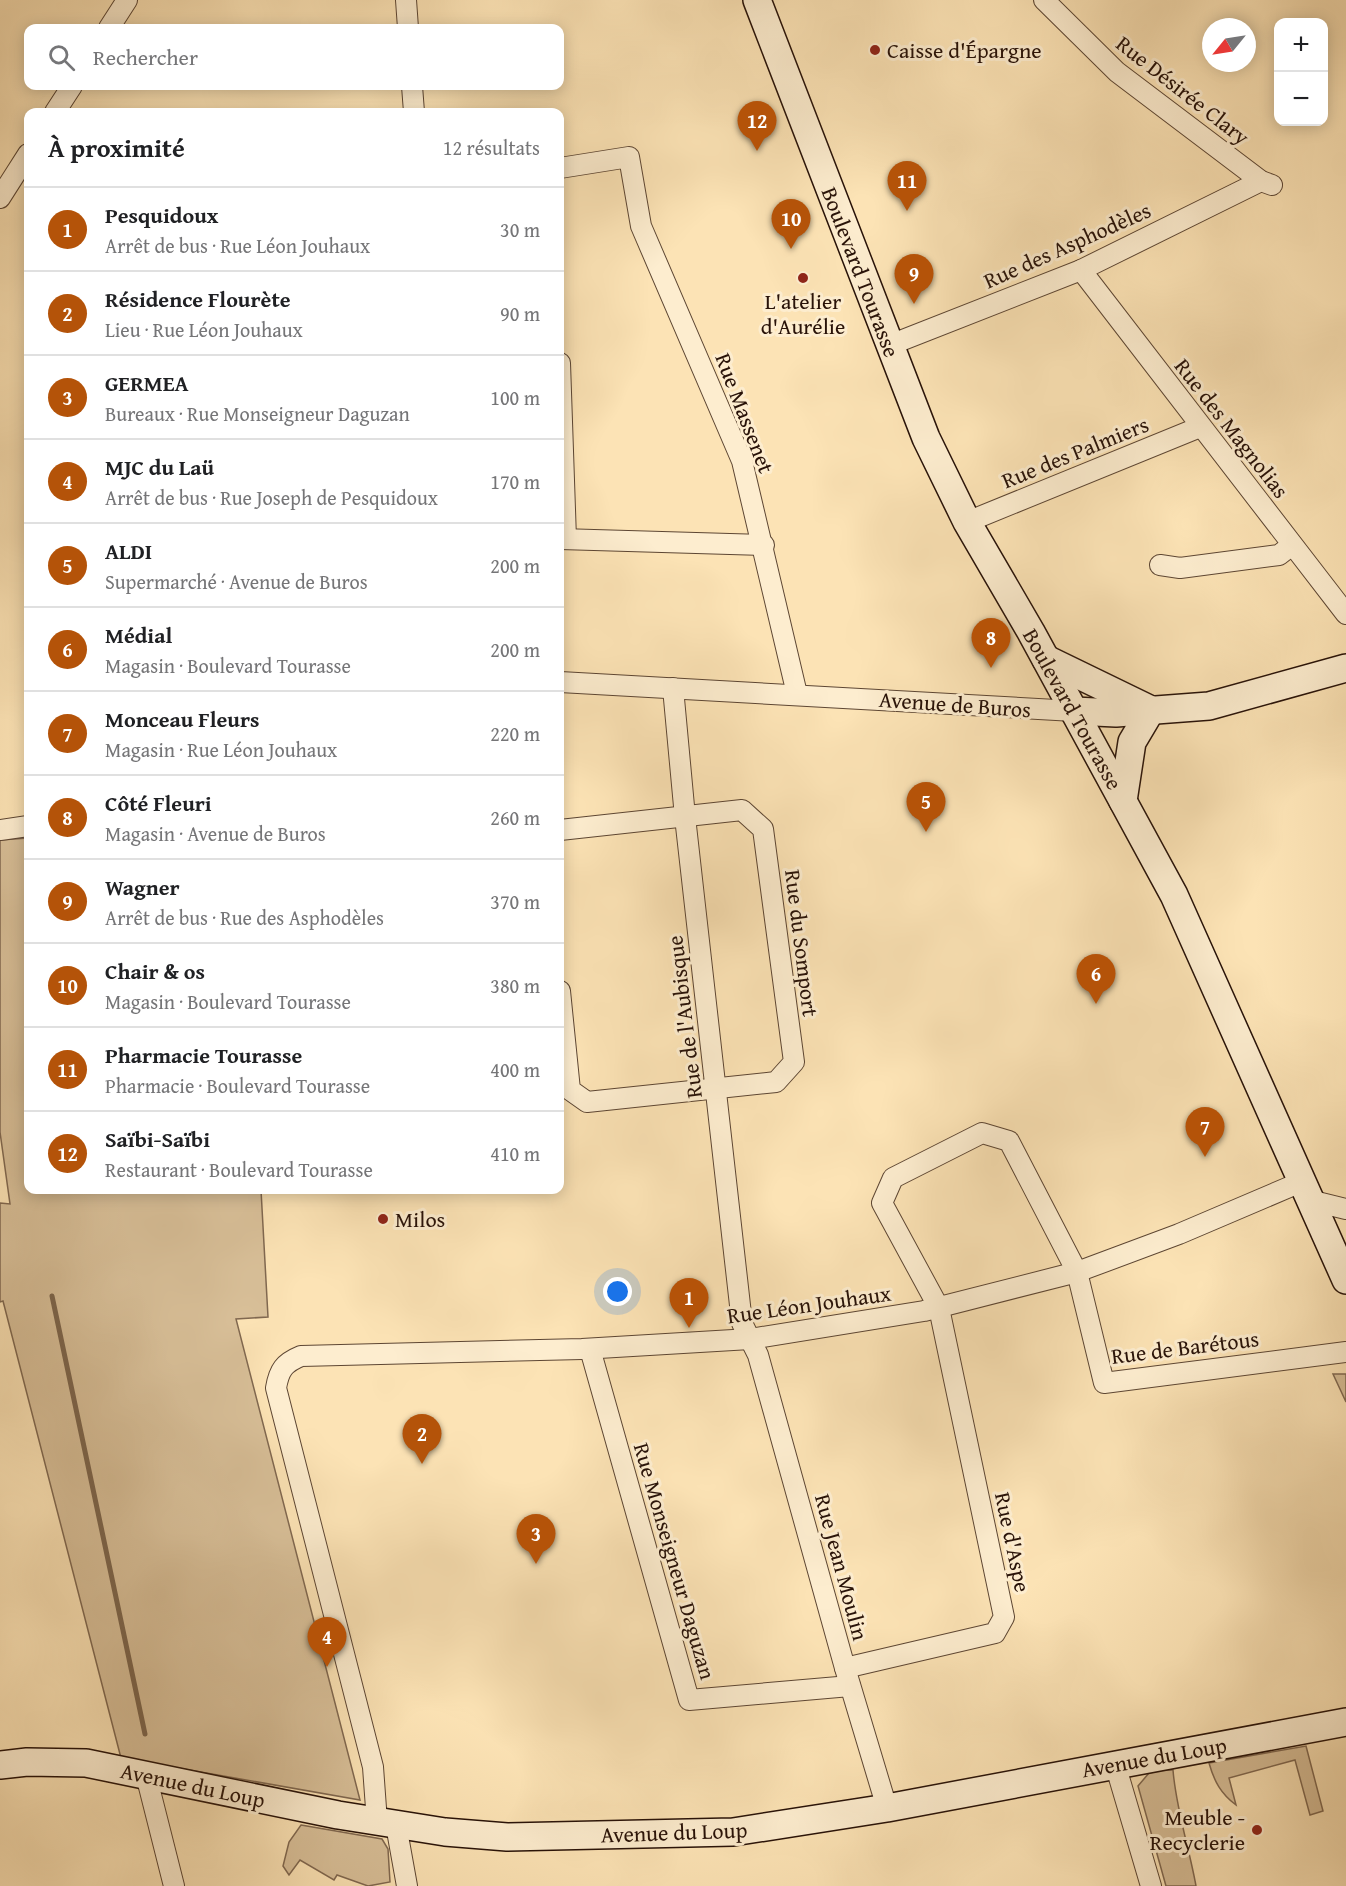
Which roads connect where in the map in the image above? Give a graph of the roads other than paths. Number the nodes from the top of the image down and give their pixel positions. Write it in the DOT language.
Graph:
graph roads {
  1 [pos="127,0"];
  2 [pos="406,0"];
  3 [pos="758,0"];
  4 [pos="1044,0"];
  5 [pos="112,24"];
  6 [pos="408,24"];
  7 [pos="69,90"];
  8 [pos="412,90"];
  9 [pos="58,108"];
  10 [pos="414,108"];
  11 [pos="24,160"];
  12 [pos="564,167"];
  13 [pos="1266,183"];
  14 [pos="0,198"];
  15 [pos="1081,270"];
  16 [pos="890,345"];
  17 [pos="1200,427"];
  18 [pos="967,522"];
  19 [pos="564,539"];
  20 [pos="764,545"];
  21 [pos="1292,545"];
  22 [pos="1160,565"];
  23 [pos="1346,614"];
  24 [pos="1046,659"];
  25 [pos="1346,668"];
  26 [pos="564,682"];
  27 [pos="673,688"];
  28 [pos="797,694"];
  29 [pos="1151,710"];
  30 [pos="1074,711"];
  31 [pos="1123,801"];
  32 [pos="685,816"];
  33 [pos="24,827"];
  34 [pos="0,830"];
  35 [pos="564,830"];
  36 [pos="564,1031"];
  37 [pos="717,1088"];
  38 [pos="1305,1191"];
  39 [pos="1346,1209"];
  40 [pos="1077,1272"];
  41 [pos="1346,1280"];
  42 [pos="939,1308"];
  43 [pos="750,1339"];
  44 [pos="590,1348"];
  45 [pos="1346,1352"];
  46 [pos="848,1677"];
  47 [pos="1346,1722"];
  48 [pos="1115,1764"];
  49 [pos="0,1765"];
  50 [pos="146,1775"];
  51 [pos="887,1808"];
  52 [pos="386,1824"];
  53 [pos="174,1886"];
  54 [pos="407,1886"];
  55 [pos="1150,1886"];
  1 -- 5 [label="street"];
  2 -- 6 [label="street"];
  3 -- 16 [label="street, Boulevard Tourasse"];
  4 -- 13 [label="street, Rue Désirée Clary"];
  7 -- 9 [label="street"];
  8 -- 10 [label="street"];
  11 -- 14 [label="street"];
  12 -- 20 [label="street, Rue Massenet"];
  13 -- 15 [label="street, Rue des Asphodèles"];
  15 -- 16 [label="street, Rue des Asphodèles"];
  15 -- 17 [label="street, Rue des Magnolias"];
  16 -- 18 [label="street, Boulevard Tourasse"];
  17 -- 18 [label="street, Rue des Palmiers"];
  17 -- 21 [label="street, Rue des Magnolias"];
  18 -- 24 [label="street, Boulevard Tourasse"];
  19 -- 20 [label="street"];
  20 -- 28 [label="street, Rue Massenet"];
  21 -- 22 [label="street"];
  21 -- 23 [label="street, Rue des Magnolias"];
  24 -- 29 [label="street"];
  24 -- 30 [label="street, Boulevard Tourasse"];
  25 -- 29 [label="street, Avenue de Buros"];
  26 -- 27 [label="street, Avenue de Buros"];
  27 -- 28 [label="street, Avenue de Buros"];
  27 -- 32 [label="street, Rue de l'Aubisque"];
  28 -- 30 [label="street, Avenue de Buros"];
  29 -- 30 [label="street, Avenue de Buros"];
  29 -- 31 [label="street"];
  30 -- 31 [label="street, Boulevard Tourasse"];
  31 -- 38 [label="street, Boulevard Tourasse"];
  32 -- 35 [label="street, Rue du Somport"];
  32 -- 37 [label="street, Rue de l'Aubisque"];
  32 -- 37 [label="street, Rue du Somport"];
  33 -- 34 [label="street"];
  36 -- 37 [label="street, Rue du Somport"];
  37 -- 43 [label="street, Rue de l'Aubisque"];
  38 -- 39 [label="street"];
  38 -- 40 [label="street, Rue Léon Jouhaux"];
  38 -- 41 [label="street, Boulevard Tourasse"];
  40 -- 42 [label="street, Rue Léon Jouhaux"];
  40 -- 42 [label="street, Rue d'Aspe"];
  40 -- 45 [label="street, Rue de Barétous"];
  42 -- 43 [label="street, Rue Léon Jouhaux"];
  42 -- 46 [label="street, Rue d'Aspe"];
  43 -- 44 [label="street, Rue Léon Jouhaux"];
  43 -- 46 [label="street, Rue Jean Moulin"];
  44 -- 46 [label="street, Rue Monseigneur Daguzan"];
  44 -- 52 [label="street, Rue Léon Jouhaux"];
  46 -- 51 [label="street, Rue Jean Moulin"];
  47 -- 48 [label="street, Avenue du Loup"];
  48 -- 51 [label="street, Avenue du Loup"];
  48 -- 55 [label="street"];
  49 -- 50 [label="street, Avenue du Loup"];
  50 -- 52 [label="street, Avenue du Loup"];
  50 -- 53 [label="street"];
  51 -- 52 [label="street, Avenue du Loup"];
  52 -- 54 [label="street"];
}
